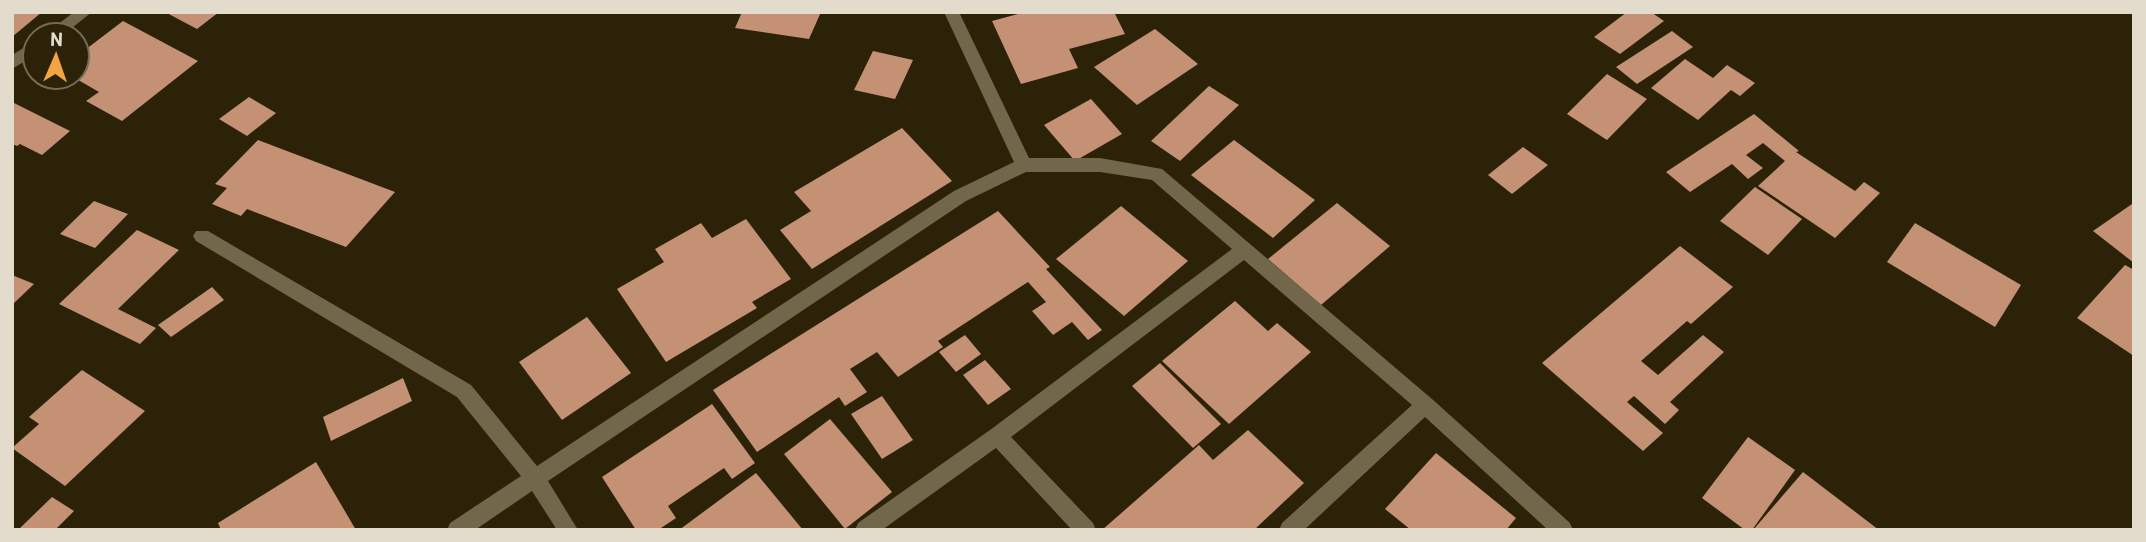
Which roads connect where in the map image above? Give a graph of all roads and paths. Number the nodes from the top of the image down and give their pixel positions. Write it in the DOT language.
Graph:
graph roads {
  1 [pos="951,12"];
  2 [pos="1024,165"];
  3 [pos="202,236"];
  4 [pos="1245,249"];
  5 [pos="1425,405"];
  6 [pos="997,436"];
  7 [pos="535,478"];
  8 [pos="457,530"];
  9 [pos="568,530"];
  10 [pos="865,530"];
  11 [pos="1086,530"];
  12 [pos="1289,530"];
  13 [pos="1563,530"];
  1 -- 2 [label="street"];
  2 -- 4 [label="street"];
  2 -- 7 [label="street"];
  3 -- 7 [label="street"];
  4 -- 5 [label="street"];
  4 -- 6 [label="street"];
  5 -- 12 [label="street"];
  5 -- 13 [label="street"];
  6 -- 10 [label="street"];
  6 -- 11 [label="street"];
  7 -- 8 [label="street"];
  7 -- 9 [label="street"];
}
